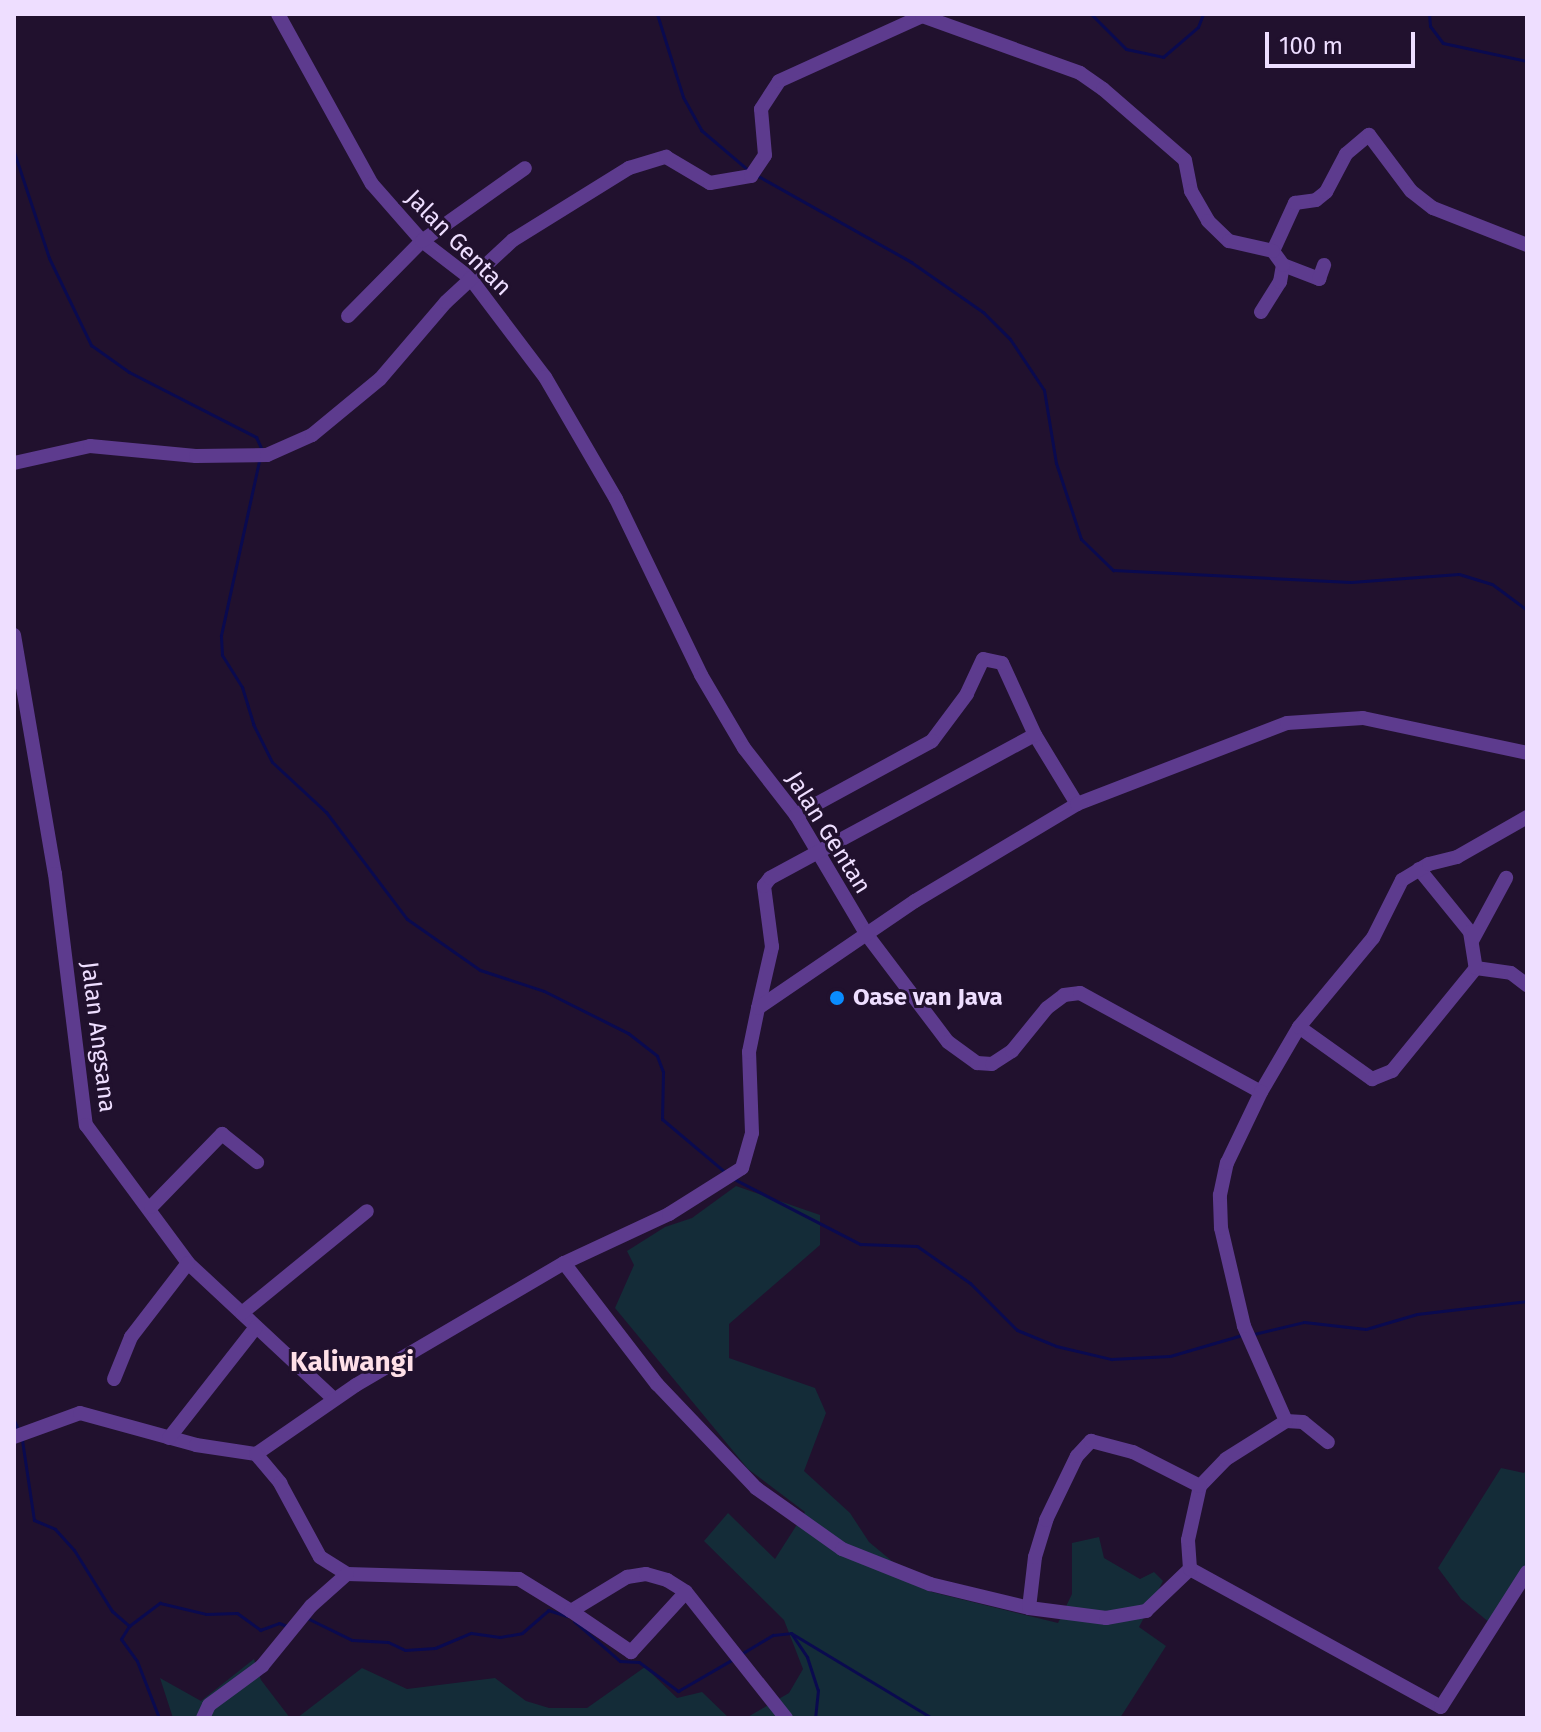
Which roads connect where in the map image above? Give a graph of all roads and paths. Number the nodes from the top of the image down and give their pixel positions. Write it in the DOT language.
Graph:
graph roads {
  1 [pos="278,14"];
  2 [pos="525,168"];
  3 [pos="422,241"];
  4 [pos="1527,245"];
  5 [pos="1273,251"];
  6 [pos="1283,265"];
  7 [pos="1324,265"];
  8 [pos="470,278"];
  9 [pos="1261,312"];
  10 [pos="348,316"];
  11 [pos="14,463"];
  12 [pos="14,635"];
  13 [pos="1035,735"];
  14 [pos="1527,753"];
  15 [pos="1077,804"];
  16 [pos="796,815"];
  17 [pos="1527,817"];
  18 [pos="818,850"];
  19 [pos="1419,869"];
  20 [pos="1506,878"];
  21 [pos="867,935"];
  22 [pos="1472,941"];
  23 [pos="1476,968"];
  24 [pos="1527,985"];
  25 [pos="758,1008"];
  26 [pos="1299,1027"];
  27 [pos="1261,1092"];
  28 [pos="257,1162"];
  29 [pos="151,1207"];
  30 [pos="367,1211"];
  31 [pos="188,1263"];
  32 [pos="564,1263"];
  33 [pos="242,1313"];
  34 [pos="256,1327"];
  35 [pos="114,1379"];
  36 [pos="334,1399"];
  37 [pos="1286,1421"];
  38 [pos="14,1437"];
  39 [pos="169,1438"];
  40 [pos="1328,1442"];
  41 [pos="256,1454"];
  42 [pos="1200,1486"];
  43 [pos="1190,1569"];
  44 [pos="1527,1572"];
  45 [pos="347,1574"];
  46 [pos="686,1592"];
  47 [pos="1029,1608"];
  48 [pos="571,1611"];
  49 [pos="203,1718"];
  50 [pos="786,1718"];
  1 -- 3 [label="street, Jalan Gentan"];
  2 -- 3 [label="street"];
  3 -- 8 [label="street, Jalan Gentan"];
  3 -- 10 [label="street"];
  4 -- 5 [label="street"];
  5 -- 6 [label="street"];
  5 -- 8 [label="street"];
  6 -- 7 [label="street"];
  6 -- 9 [label="street"];
  8 -- 11 [label="street"];
  8 -- 16 [label="street, Jalan Gentan"];
  12 -- 29 [label="street, Jalan Angsana"];
  13 -- 15 [label="street"];
  13 -- 16 [label="street"];
  13 -- 18 [label="street"];
  14 -- 15 [label="street"];
  15 -- 21 [label="street"];
  16 -- 18 [label="street, Jalan Gentan"];
  17 -- 19 [label="street"];
  18 -- 21 [label="street, Jalan Gentan"];
  18 -- 25 [label="street"];
  19 -- 22 [label="street"];
  19 -- 26 [label="street"];
  20 -- 22 [label="street"];
  21 -- 25 [label="street"];
  21 -- 27 [label="street, Jalan Gentan"];
  22 -- 23 [label="street"];
  23 -- 24 [label="street"];
  23 -- 26 [label="street"];
  25 -- 32 [label="street"];
  26 -- 27 [label="street"];
  27 -- 37 [label="street"];
  28 -- 29 [label="street"];
  29 -- 31 [label="street, Jalan Angsana"];
  30 -- 33 [label="street"];
  31 -- 33 [label="street, Jalan Angsana"];
  31 -- 35 [label="street"];
  32 -- 36 [label="street"];
  32 -- 47 [label="street"];
  33 -- 34 [label="street, Jalan Angsana"];
  34 -- 36 [label="street, Jalan Angsana"];
  34 -- 39 [label="street"];
  36 -- 41 [label="street"];
  37 -- 40 [label="street"];
  37 -- 42 [label="street"];
  38 -- 39 [label="street"];
  39 -- 41 [label="street"];
  41 -- 45 [label="street"];
  42 -- 43 [label="street"];
  42 -- 47 [label="street"];
  43 -- 44 [label="street"];
  43 -- 47 [label="street"];
  45 -- 48 [label="street"];
  45 -- 49 [label="street"];
  46 -- 48 [label="street"];
  46 -- 48 [label="street"];
  46 -- 50 [label="street"];
}
